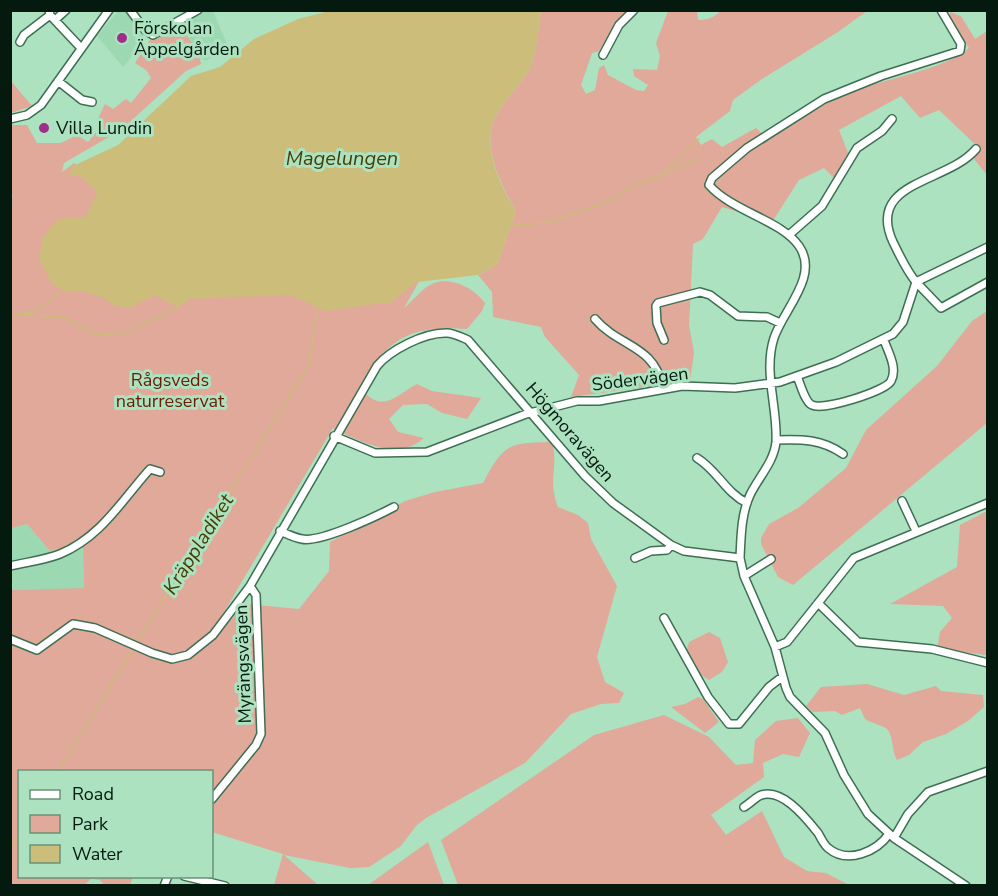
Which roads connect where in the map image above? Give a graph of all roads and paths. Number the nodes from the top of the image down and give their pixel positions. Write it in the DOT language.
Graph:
graph roads {
  1 [pos="66,10"];
  2 [pos="109,10"];
  3 [pos="130,10"];
  4 [pos="198,10"];
  5 [pos="634,10"];
  6 [pos="941,10"];
  7 [pos="51,15"];
  8 [pos="20,42"];
  9 [pos="81,48"];
  10 [pos="603,55"];
  11 [pos="58,81"];
  12 [pos="92,102"];
  13 [pos="10,119"];
  14 [pos="892,119"];
  15 [pos="976,149"];
  16 [pos="790,234"];
  17 [pos="987,247"];
  18 [pos="914,279"];
  19 [pos="987,282"];
  20 [pos="594,319"];
  21 [pos="780,323"];
  22 [pos="664,340"];
  23 [pos="884,340"];
  24 [pos="797,376"];
  25 [pos="771,383"];
  26 [pos="663,388"];
  27 [pos="533,413"];
  28 [pos="334,436"];
  29 [pos="776,440"];
  30 [pos="843,454"];
  31 [pos="698,458"];
  32 [pos="160,472"];
  33 [pos="902,501"];
  34 [pos="747,503"];
  35 [pos="987,503"];
  36 [pos="394,507"];
  37 [pos="280,531"];
  38 [pos="916,531"];
  39 [pos="671,545"];
  40 [pos="635,558"];
  41 [pos="740,558"];
  42 [pos="771,559"];
  43 [pos="10,566"];
  44 [pos="744,576"];
  45 [pos="250,586"];
  46 [pos="818,603"];
  47 [pos="664,618"];
  48 [pos="10,639"];
  49 [pos="775,647"];
  50 [pos="987,663"];
  51 [pos="782,677"];
  52 [pos="987,771"];
  53 [pos="213,797"];
  54 [pos="744,807"];
  55 [pos="892,836"];
  56 [pos="193,878"];
  57 [pos="955,883"];
  58 [pos="225,885"];
  59 [pos="966,885"];
  1 -- 7 [label="street"];
  2 -- 9 [label="street"];
  3 -- 4 [label="street"];
  5 -- 10 [label="street"];
  6 -- 16 [label="street"];
  7 -- 8 [label="street"];
  7 -- 9 [label="street"];
  9 -- 11 [label="street"];
  11 -- 12 [label="street"];
  11 -- 13 [label="street"];
  14 -- 16 [label="street"];
  15 -- 18 [label="street"];
  16 -- 21 [label="street"];
  17 -- 18 [label="street"];
  18 -- 19 [label="street"];
  18 -- 23 [label="street, Södervägen"];
  20 -- 26 [label="street"];
  21 -- 22 [label="street"];
  21 -- 25 [label="street"];
  23 -- 24 [label="street, Södervägen"];
  23 -- 24 [label="street"];
  24 -- 25 [label="street, Södervägen"];
  25 -- 26 [label="street, Södervägen"];
  25 -- 29 [label="street"];
  26 -- 27 [label="street, Södervägen"];
  27 -- 28 [label="street, Södervägen"];
  27 -- 28 [label="street, Högmoravägen"];
  27 -- 39 [label="street, Högmoravägen"];
  28 -- 37 [label="street, Högmoravägen"];
  29 -- 30 [label="street"];
  29 -- 34 [label="street"];
  31 -- 34 [label="street"];
  32 -- 43 [label="street"];
  33 -- 38 [label="street"];
  34 -- 41 [label="street"];
  35 -- 38 [label="street"];
  36 -- 37 [label="street"];
  37 -- 45 [label="street, Högmoravägen"];
  38 -- 46 [label="street"];
  39 -- 40 [label="street"];
  39 -- 41 [label="street, Högmoravägen"];
  41 -- 44 [label="street"];
  42 -- 44 [label="street"];
  44 -- 49 [label="street"];
  45 -- 48 [label="street, Högmoravägen"];
  45 -- 53 [label="street, Myrängsvägen"];
  46 -- 49 [label="street"];
  46 -- 50 [label="street"];
  47 -- 51 [label="street"];
  49 -- 51 [label="street"];
  51 -- 55 [label="street"];
  52 -- 55 [label="street"];
  54 -- 55 [label="street"];
  55 -- 57 [label="street"];
  56 -- 58 [label="street"];
  57 -- 59 [label="street"];
}
